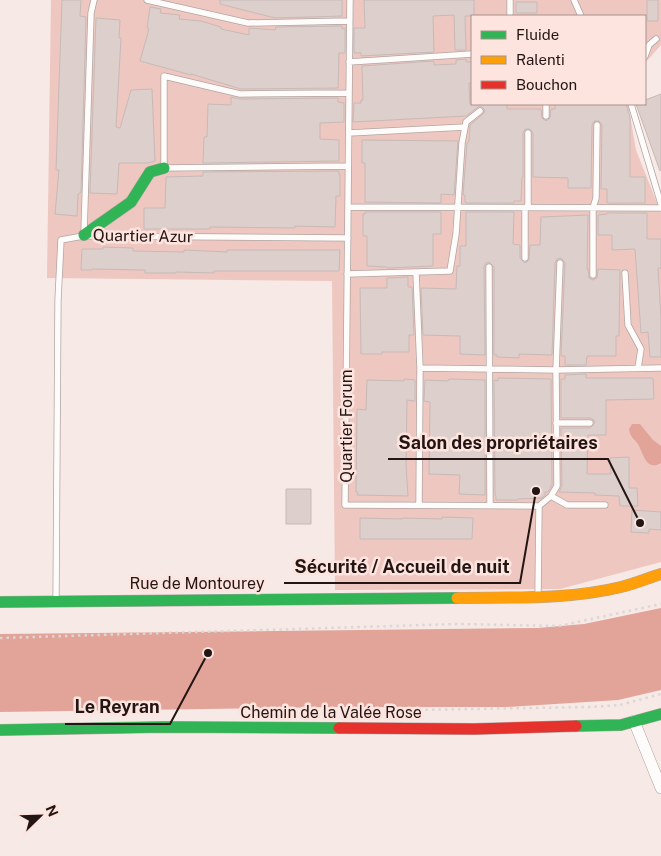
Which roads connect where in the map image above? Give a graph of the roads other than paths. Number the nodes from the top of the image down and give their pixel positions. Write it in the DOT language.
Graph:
graph roads {
  1 [pos="94,0"];
  2 [pos="147,0"];
  3 [pos="350,0"];
  4 [pos="510,0"];
  5 [pos="574,0"];
  6 [pos="510,15"];
  7 [pos="581,15"];
  8 [pos="350,21"];
  9 [pos="656,39"];
  10 [pos="647,45"];
  11 [pos="471,54"];
  12 [pos="349,62"];
  13 [pos="349,93"];
  14 [pos="546,105"];
  15 [pos="631,105"];
  16 [pos="480,111"];
  17 [pos="546,116"];
  18 [pos="597,125"];
  19 [pos="465,127"];
  20 [pos="349,133"];
  21 [pos="528,133"];
  22 [pos="348,166"];
  23 [pos="164,168"];
  24 [pos="661,204"];
  25 [pos="348,207"];
  26 [pos="457,207"];
  27 [pos="527,208"];
  28 [pos="593,208"];
  29 [pos="661,208"];
  30 [pos="84,236"];
  31 [pos="348,238"];
  32 [pos="524,258"];
  33 [pos="560,263"];
  34 [pos="489,268"];
  35 [pos="416,273"];
  36 [pos="625,273"];
  37 [pos="347,274"];
  38 [pos="593,275"];
  39 [pos="420,368"];
  40 [pos="489,368"];
  41 [pos="638,368"];
  42 [pos="661,368"];
  43 [pos="556,370"];
  44 [pos="556,423"];
  45 [pos="590,423"];
  46 [pos="551,496"];
  47 [pos="419,505"];
  48 [pos="490,505"];
  49 [pos="606,505"];
  50 [pos="539,506"];
  51 [pos="661,574"];
  52 [pos="538,597"];
  53 [pos="56,600"];
  54 [pos="0,602"];
  55 [pos="661,714"];
  56 [pos="634,721"];
  57 [pos="0,730"];
  58 [pos="661,788"];
  1 -- 30 [label="lane, Quartier Azur"];
  2 -- 8 [label="lane"];
  3 -- 8 [label="lane, Quartier Forum"];
  4 -- 6 [label="lane"];
  5 -- 7 [label="lane"];
  8 -- 12 [label="lane, Quartier Forum"];
  9 -- 10 [label="lane"];
  11 -- 12 [label="lane"];
  12 -- 13 [label="lane, Quartier Forum"];
  13 -- 20 [label="lane, Quartier Forum"];
  13 -- 23 [label="lane"];
  14 -- 17 [label="lane"];
  15 -- 24 [label="lane"];
  16 -- 19 [label="lane"];
  18 -- 28 [label="lane"];
  19 -- 20 [label="lane"];
  19 -- 26 [label="lane"];
  20 -- 22 [label="lane, Quartier Forum"];
  21 -- 27 [label="lane"];
  22 -- 23 [label="lane"];
  22 -- 25 [label="lane, Quartier Forum"];
  23 -- 30 [label="street"];
  25 -- 26 [label="lane"];
  25 -- 31 [label="lane, Quartier Forum"];
  26 -- 27 [label="lane"];
  26 -- 35 [label="lane"];
  27 -- 28 [label="lane"];
  27 -- 32 [label="lane"];
  28 -- 29 [label="lane"];
  28 -- 38 [label="lane"];
  30 -- 31 [label="lane, Quartier Azur"];
  30 -- 53 [label="lane"];
  31 -- 37 [label="lane, Quartier Forum"];
  33 -- 43 [label="lane"];
  34 -- 40 [label="lane"];
  35 -- 37 [label="lane"];
  35 -- 39 [label="lane"];
  36 -- 41 [label="lane"];
  37 -- 47 [label="lane, Quartier Forum"];
  39 -- 40 [label="lane"];
  39 -- 47 [label="lane"];
  40 -- 43 [label="lane"];
  40 -- 48 [label="lane"];
  41 -- 42 [label="lane"];
  41 -- 43 [label="lane"];
  43 -- 44 [label="lane"];
  44 -- 45 [label="lane"];
  44 -- 46 [label="lane"];
  46 -- 49 [label="lane"];
  46 -- 50 [label="lane"];
  47 -- 48 [label="lane, Quartier Forum"];
  48 -- 50 [label="lane, Quartier Forum"];
  50 -- 52 [label="lane"];
  51 -- 52 [label="street, Rue de Montourey"];
  52 -- 53 [label="street, Rue de Montourey"];
  53 -- 54 [label="street, Rue de Montourey"];
  55 -- 56 [label="street, Chemin de la Valée Rose"];
  56 -- 57 [label="street, Chemin de la Valée Rose"];
  56 -- 58 [label="street"];
}
